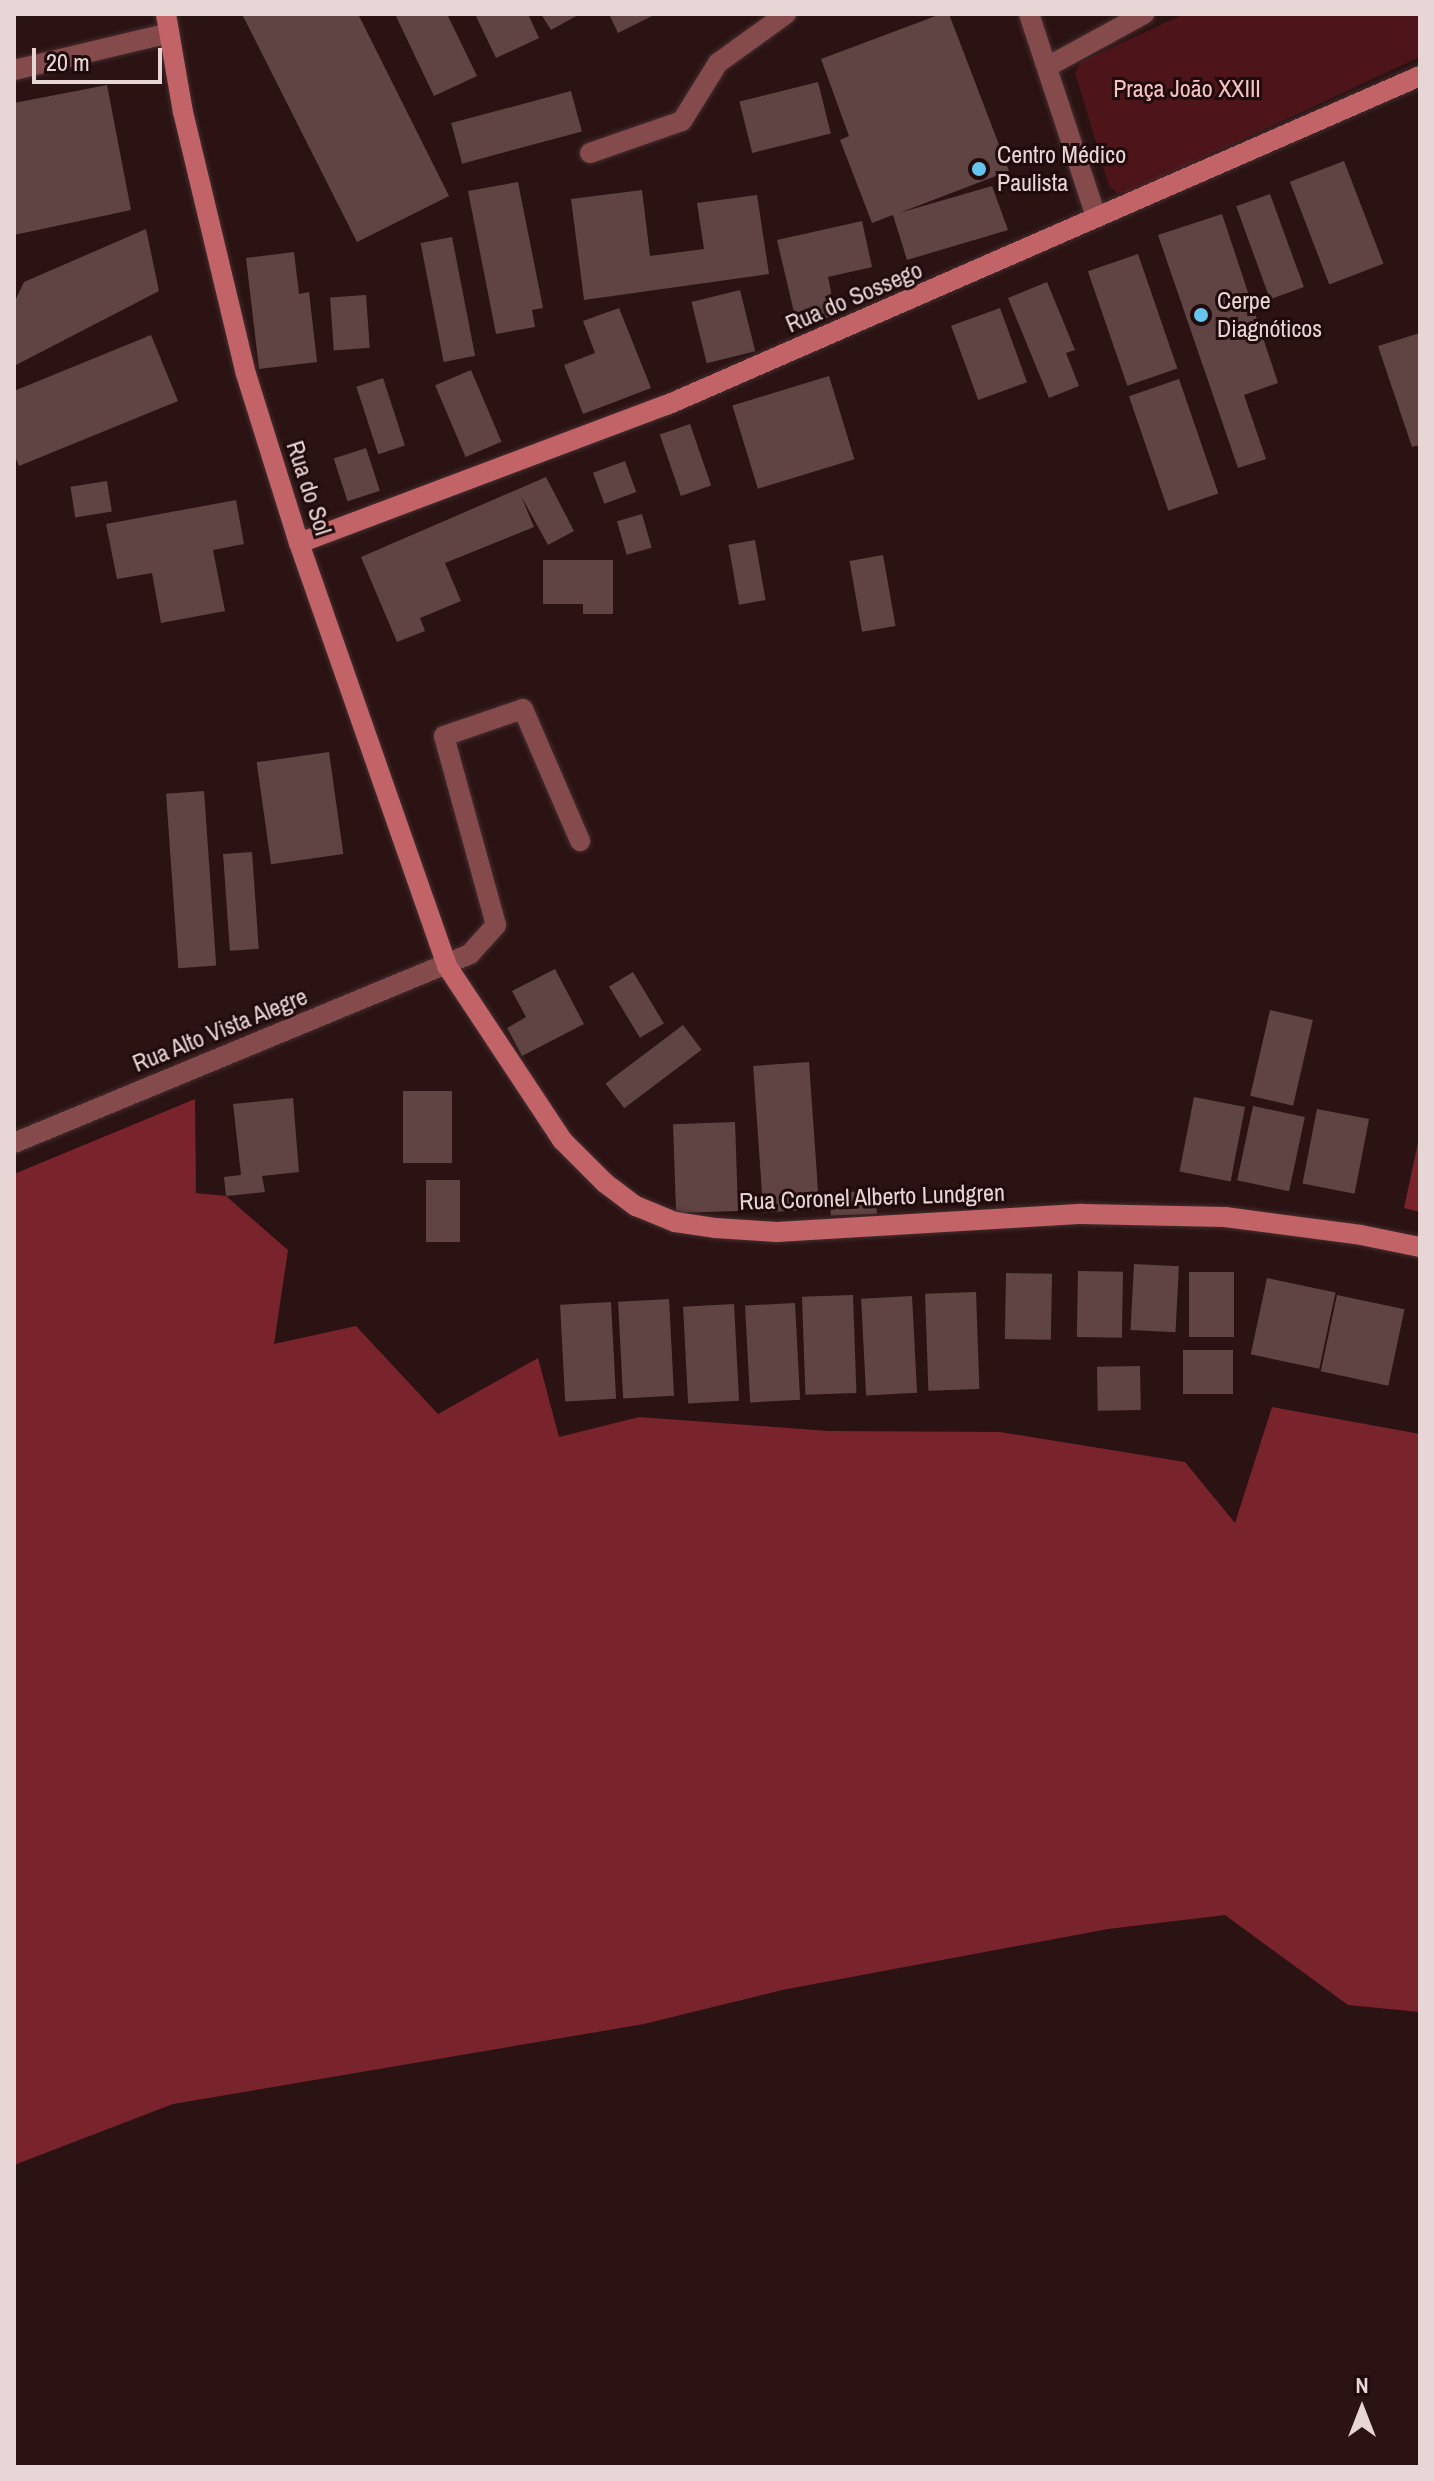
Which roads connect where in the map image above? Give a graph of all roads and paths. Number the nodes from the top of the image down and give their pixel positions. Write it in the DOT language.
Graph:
graph roads {
  1 [pos="786,14"];
  2 [pos="1029,14"];
  3 [pos="1144,14"];
  4 [pos="168,24"];
  5 [pos="1047,67"];
  6 [pos="14,70"];
  7 [pos="1420,76"];
  8 [pos="590,153"];
  9 [pos="1096,217"];
  10 [pos="299,543"];
  11 [pos="580,841"];
  12 [pos="447,966"];
  13 [pos="14,1143"];
  14 [pos="1420,1247"];
  1 -- 8 [label="street"];
  2 -- 5 [label="street"];
  3 -- 5 [label="street"];
  4 -- 6 [label="street"];
  4 -- 10 [label="main road, Rua do Sol"];
  5 -- 9 [label="street"];
  7 -- 9 [label="main road, Rua do Sossego"];
  9 -- 10 [label="main road, Rua do Sossego"];
  10 -- 12 [label="main road, Rua do Sol"];
  11 -- 12 [label="street, Rua Alto Vista Alegre"];
  12 -- 13 [label="street, Rua Alto Vista Alegre"];
  12 -- 14 [label="main road, Rua Coronel Alberto Lundgren"];
}
